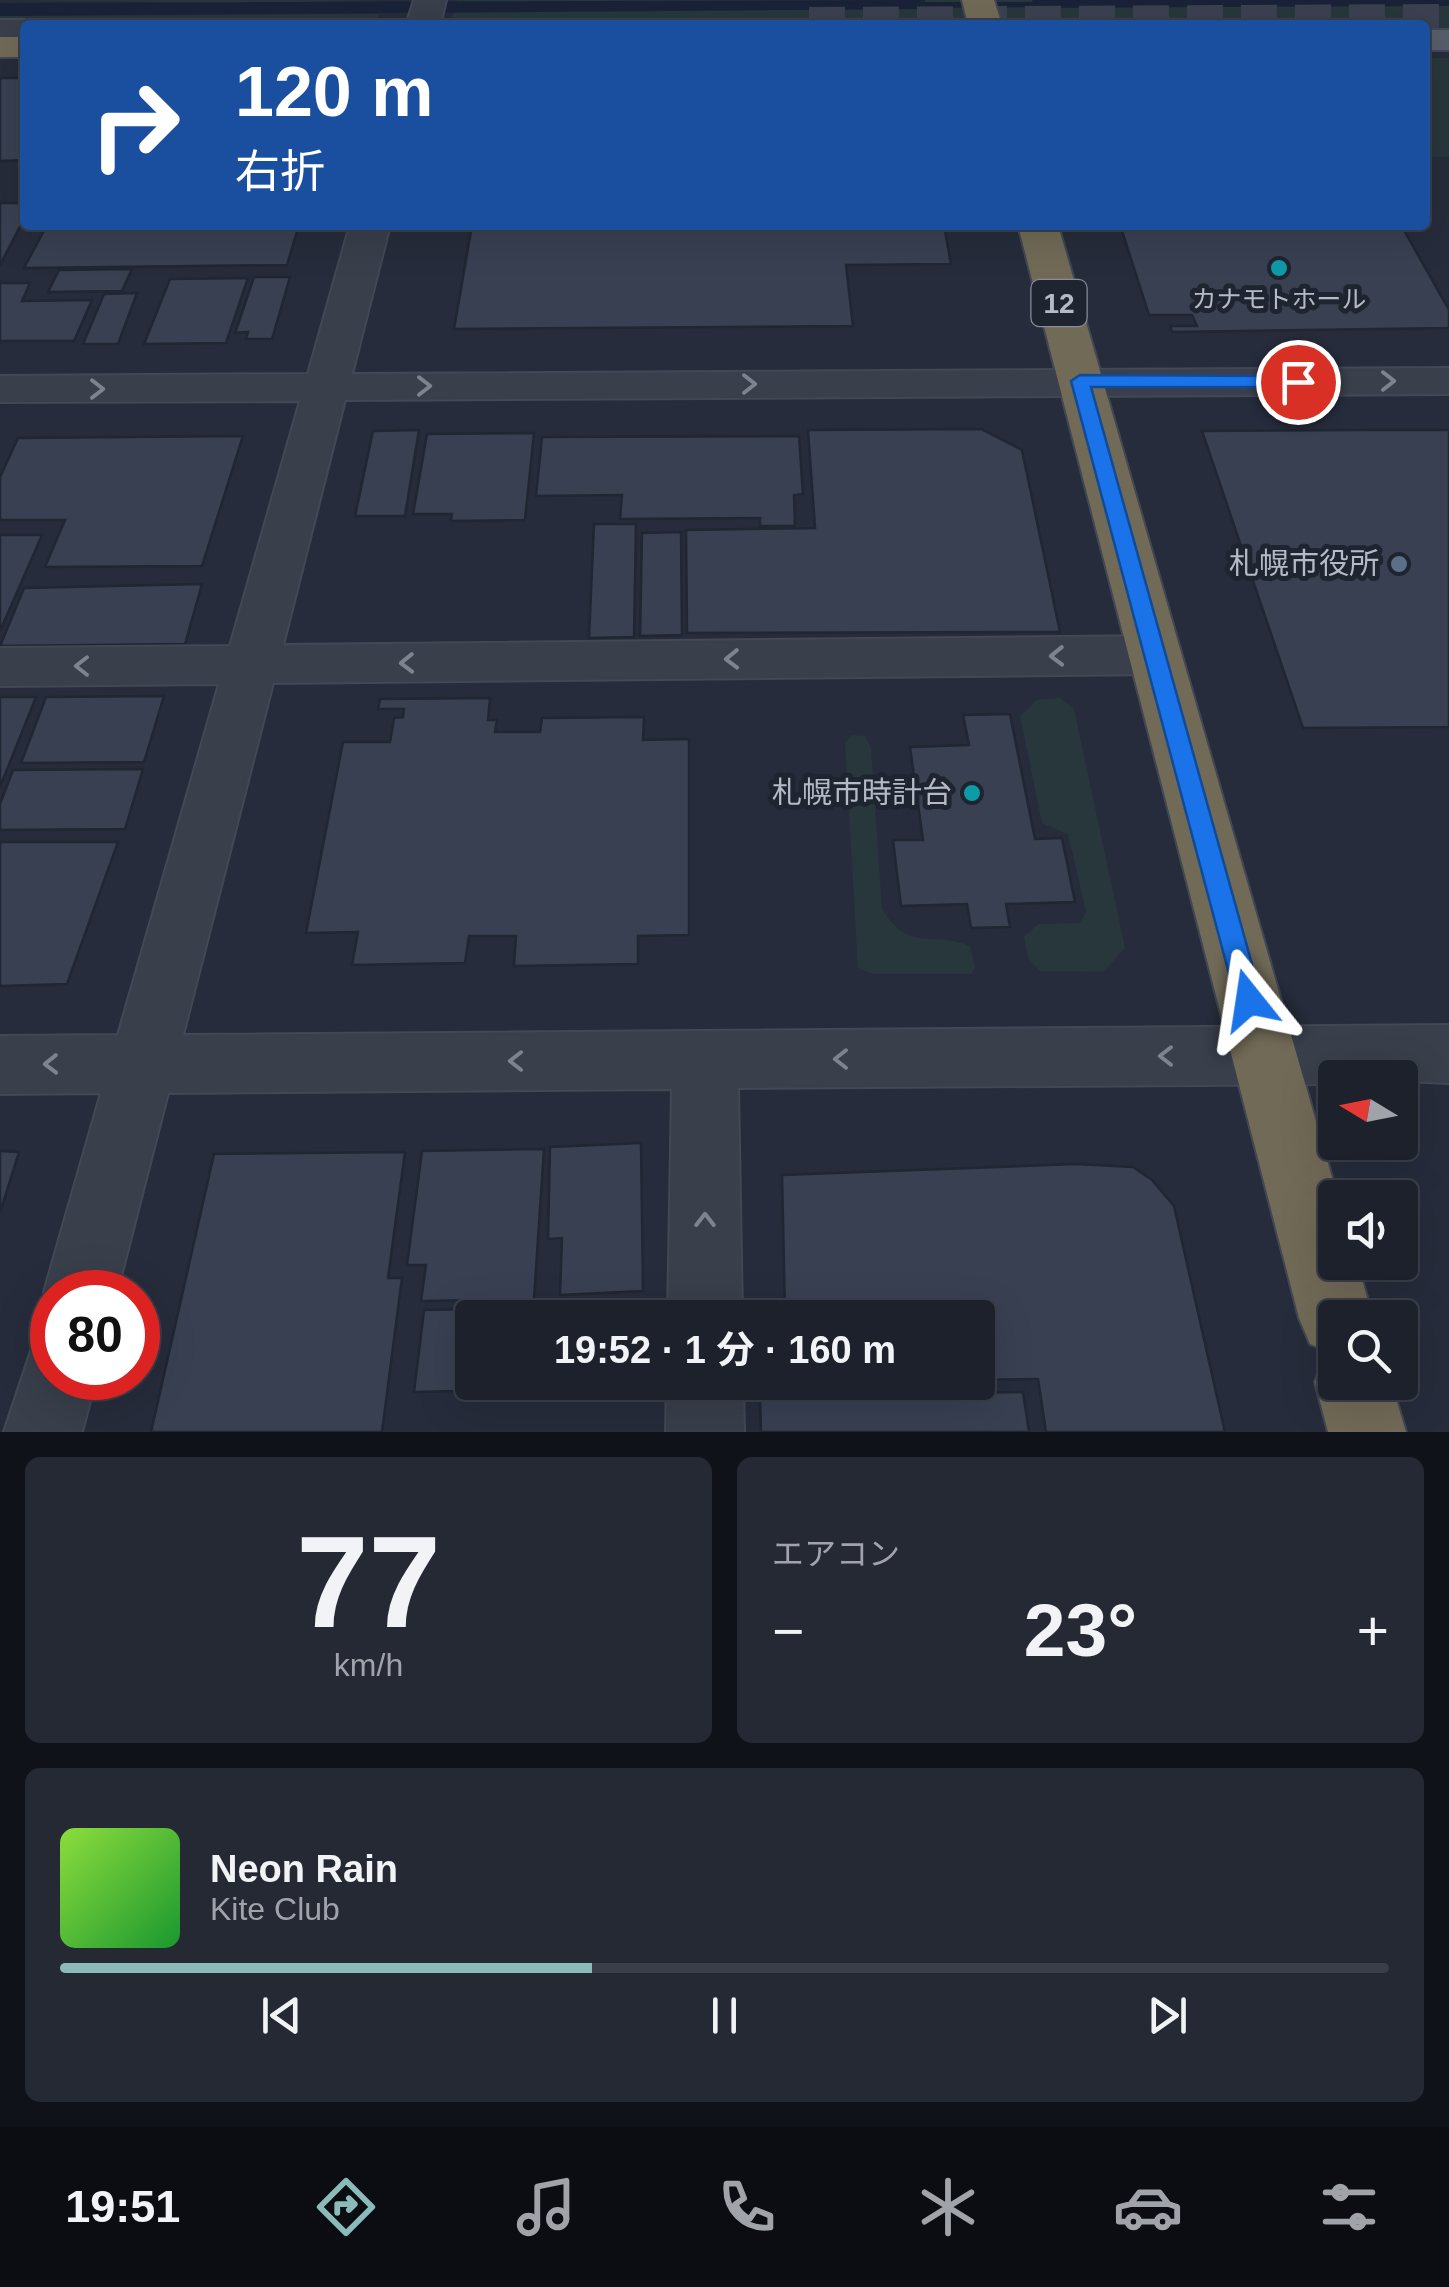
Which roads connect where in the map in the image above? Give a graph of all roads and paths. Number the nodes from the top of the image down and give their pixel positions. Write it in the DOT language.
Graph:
graph roads {
  1 [pos="369,230"];
  2 [pos="1039,230"];
  3 [pos="1080,381"];
  4 [pos="1449,381"];
  5 [pos="326,388"];
  6 [pos="0,389"];
  7 [pos="1154,655"];
  8 [pos="251,664"];
  9 [pos="0,666"];
  10 [pos="1449,1054"];
  11 [pos="1264,1056"];
  12 [pos="705,1060"];
  13 [pos="144,1063"];
  14 [pos="0,1065"];
  15 [pos="88,1270"];
  16 [pos="705,1300"];
  17 [pos="1331,1300"];
  18 [pos="52,1400"];
  19 [pos="705,1400"];
  20 [pos="1358,1400"];
  21 [pos="43,1432"];
  22 [pos="706,1432"];
  23 [pos="1367,1432"];
  1 -- 5 [label="street"];
  2 -- 3 [label="highway, 12"];
  3 -- 4 [label="street, one-way"];
  5 -- 3 [label="street, one-way"];
  3 -- 7 [label="highway, 12"];
  6 -- 5 [label="street, one-way"];
  5 -- 8 [label="street"];
  7 -- 8 [label="street, one-way"];
  7 -- 11 [label="highway, 12"];
  8 -- 9 [label="street, one-way"];
  8 -- 13 [label="street"];
  10 -- 11 [label="street"];
  11 -- 12 [label="street, one-way"];
  11 -- 17 [label="highway, 12"];
  12 -- 13 [label="street, one-way"];
  16 -- 12 [label="street, one-way"];
  13 -- 14 [label="street, one-way"];
  13 -- 15 [label="street"];
  18 -- 21 [label="street"];
  19 -- 22 [label="street"];
  20 -- 23 [label="highway"];
}
